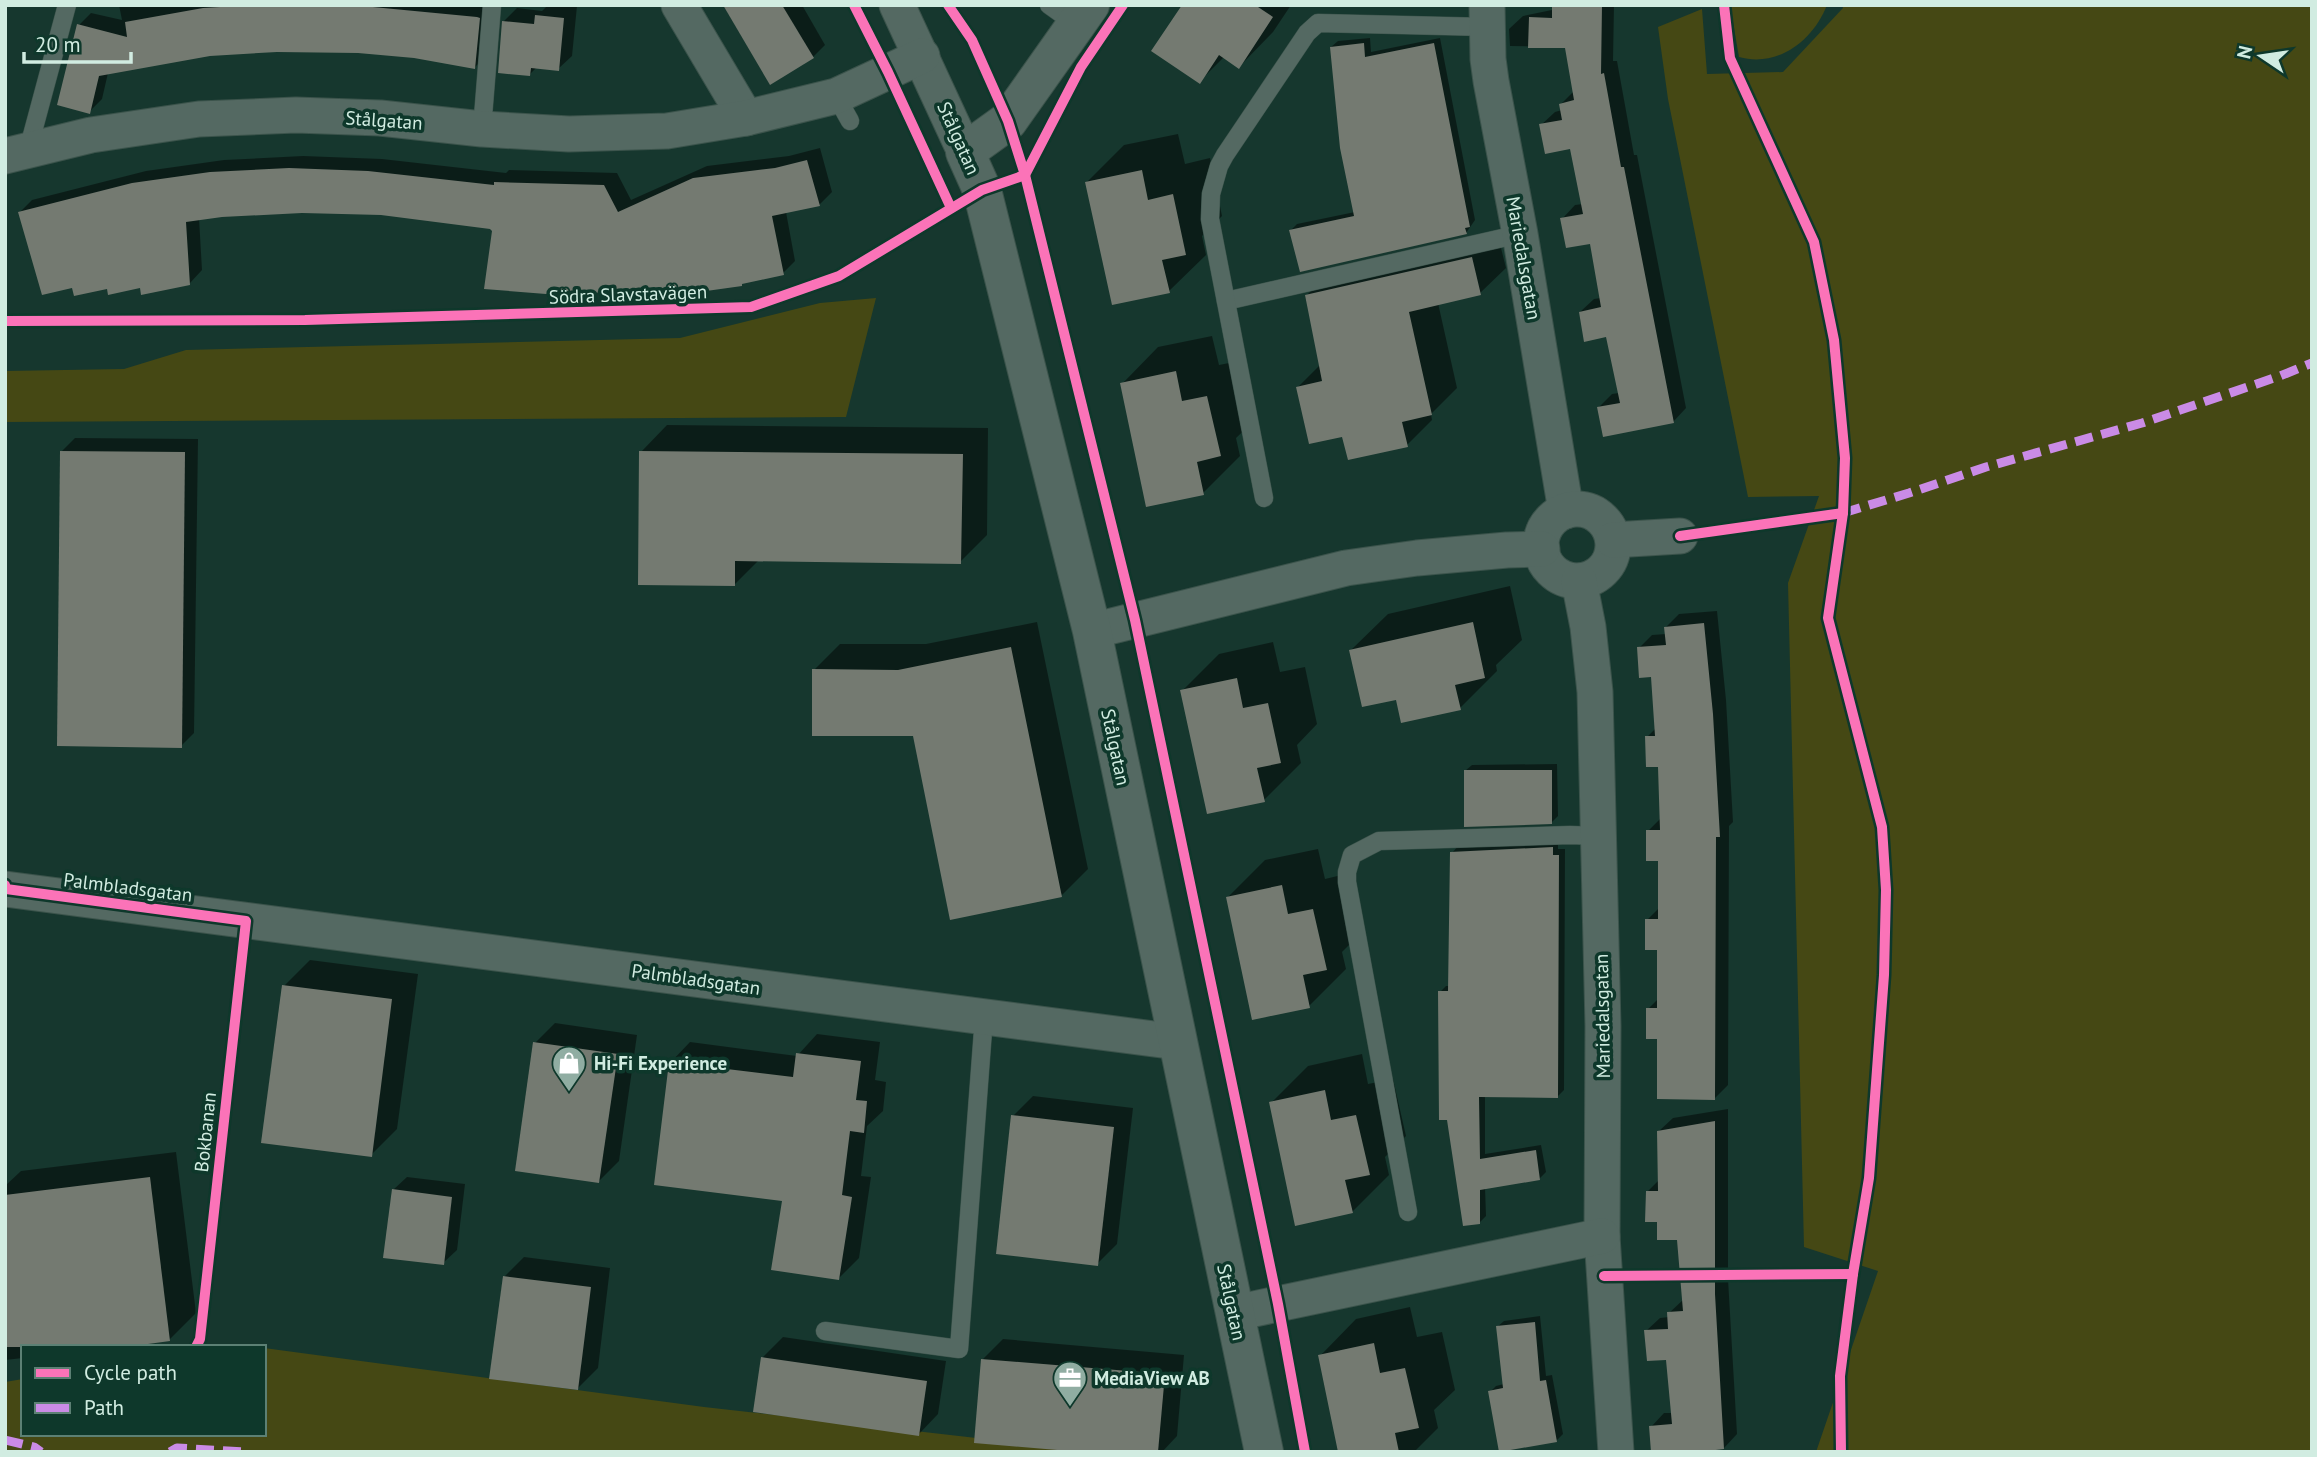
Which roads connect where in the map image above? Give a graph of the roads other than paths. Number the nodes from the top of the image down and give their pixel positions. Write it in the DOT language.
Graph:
graph roads {
  1 [pos="66,5"];
  2 [pos="492,5"];
  3 [pos="679,5"];
  4 [pos="897,5"];
  5 [pos="1072,12"];
  6 [pos="1487,16"];
  7 [pos="922,56"];
  8 [pos="746,118"];
  9 [pos="482,129"];
  10 [pos="965,152"];
  11 [pos="17,153"];
  12 [pos="1520,234"];
  13 [pos="1226,301"];
  14 [pos="1264,498"];
  15 [pos="1566,511"];
  16 [pos="1680,536"];
  17 [pos="1613,540"];
  18 [pos="1542,549"];
  19 [pos="1579,581"];
  20 [pos="1092,631"];
  21 [pos="1598,836"];
  22 [pos="5,889"];
  23 [pos="984,1017"];
  24 [pos="1177,1042"];
  25 [pos="1408,1212"];
  26 [pos="1602,1236"];
  27 [pos="1235,1313"];
  28 [pos="825,1331"];
  29 [pos="1264,1452"];
  30 [pos="1616,1452"];
  1 -- 11 [label="lane"];
  2 -- 9 [label="lane"];
  3 -- 8 [label="street"];
  4 -- 7 [label="street, Stålgatan"];
  5 -- 10 [label="street"];
  6 -- 12 [label="street, Mariedalsgatan"];
  6 -- 13 [label="lane"];
  7 -- 8 [label="street, Stålgatan"];
  7 -- 10 [label="street, Stålgatan"];
  8 -- 9 [label="street, Stålgatan"];
  9 -- 11 [label="street, Stålgatan"];
  10 -- 20 [label="street, Stålgatan"];
  12 -- 13 [label="lane"];
  12 -- 15 [label="street, Mariedalsgatan"];
  13 -- 14 [label="lane"];
  15 -- 17 [label="street"];
  15 -- 18 [label="street"];
  16 -- 17 [label="street"];
  17 -- 19 [label="street"];
  18 -- 19 [label="street"];
  18 -- 20 [label="street"];
  19 -- 21 [label="street, Mariedalsgatan"];
  20 -- 24 [label="street, Stålgatan"];
  21 -- 25 [label="lane"];
  21 -- 26 [label="street, Mariedalsgatan"];
  22 -- 23 [label="street, Palmbladsgatan"];
  23 -- 24 [label="street, Palmbladsgatan"];
  23 -- 28 [label="lane"];
  24 -- 27 [label="street, Stålgatan"];
  26 -- 27 [label="street"];
  26 -- 30 [label="street, Mariedalsgatan"];
  27 -- 29 [label="street, Stålgatan"];
}
